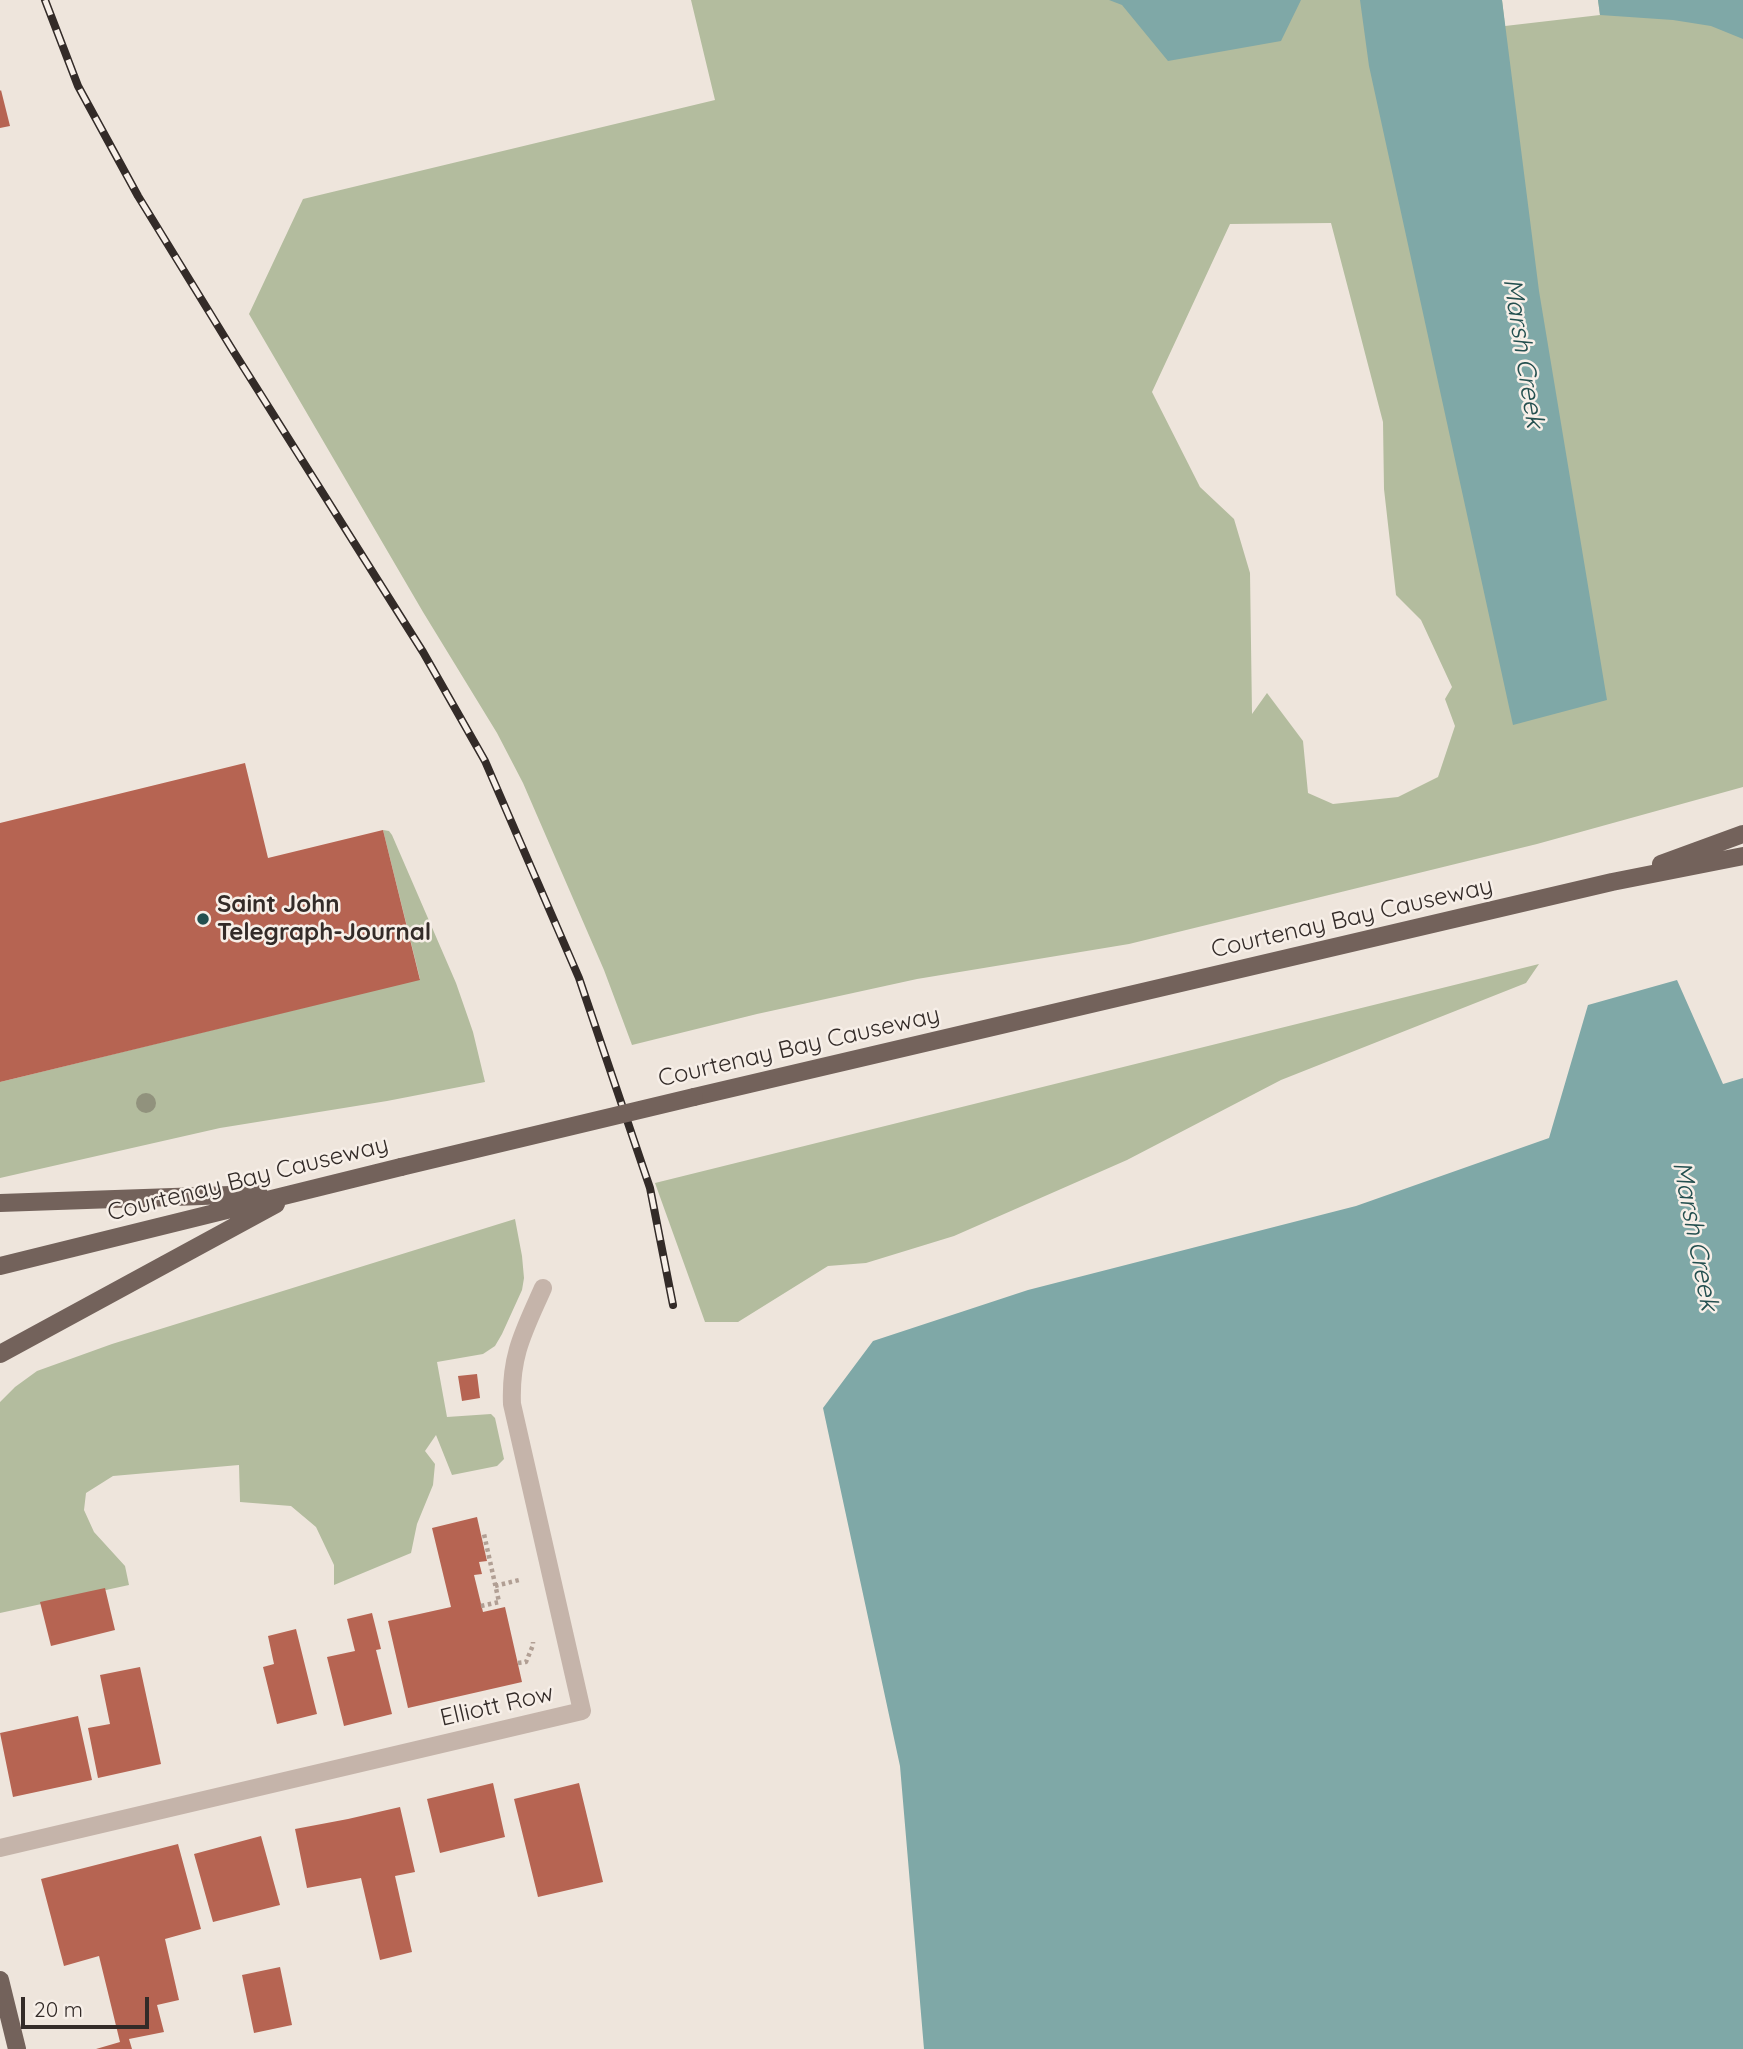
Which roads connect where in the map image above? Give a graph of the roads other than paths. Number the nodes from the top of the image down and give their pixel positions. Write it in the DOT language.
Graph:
graph roads {
  1 [pos="1743,834"];
  2 [pos="1743,856"];
  3 [pos="1612,882"];
  4 [pos="298,1192"];
  5 [pos="0,1203"];
  6 [pos="0,1266"];
  7 [pos="543,1288"];
  8 [pos="0,1354"];
  9 [pos="0,1848"];
  10 [pos="0,1980"];
  11 [pos="17,2049"];
  1 -- 3 [label="main road, Courtenay Bay Causeway"];
  2 -- 3 [label="main road, Courtenay Bay Causeway"];
  3 -- 4 [label="main road, Courtenay Bay Causeway, bridge"];
  4 -- 5 [label="main road"];
  4 -- 6 [label="main road, Courtenay Bay Causeway"];
  4 -- 8 [label="main road"];
  7 -- 9 [label="street, Elliott Row"];
  10 -- 11 [label="main road"];
}
